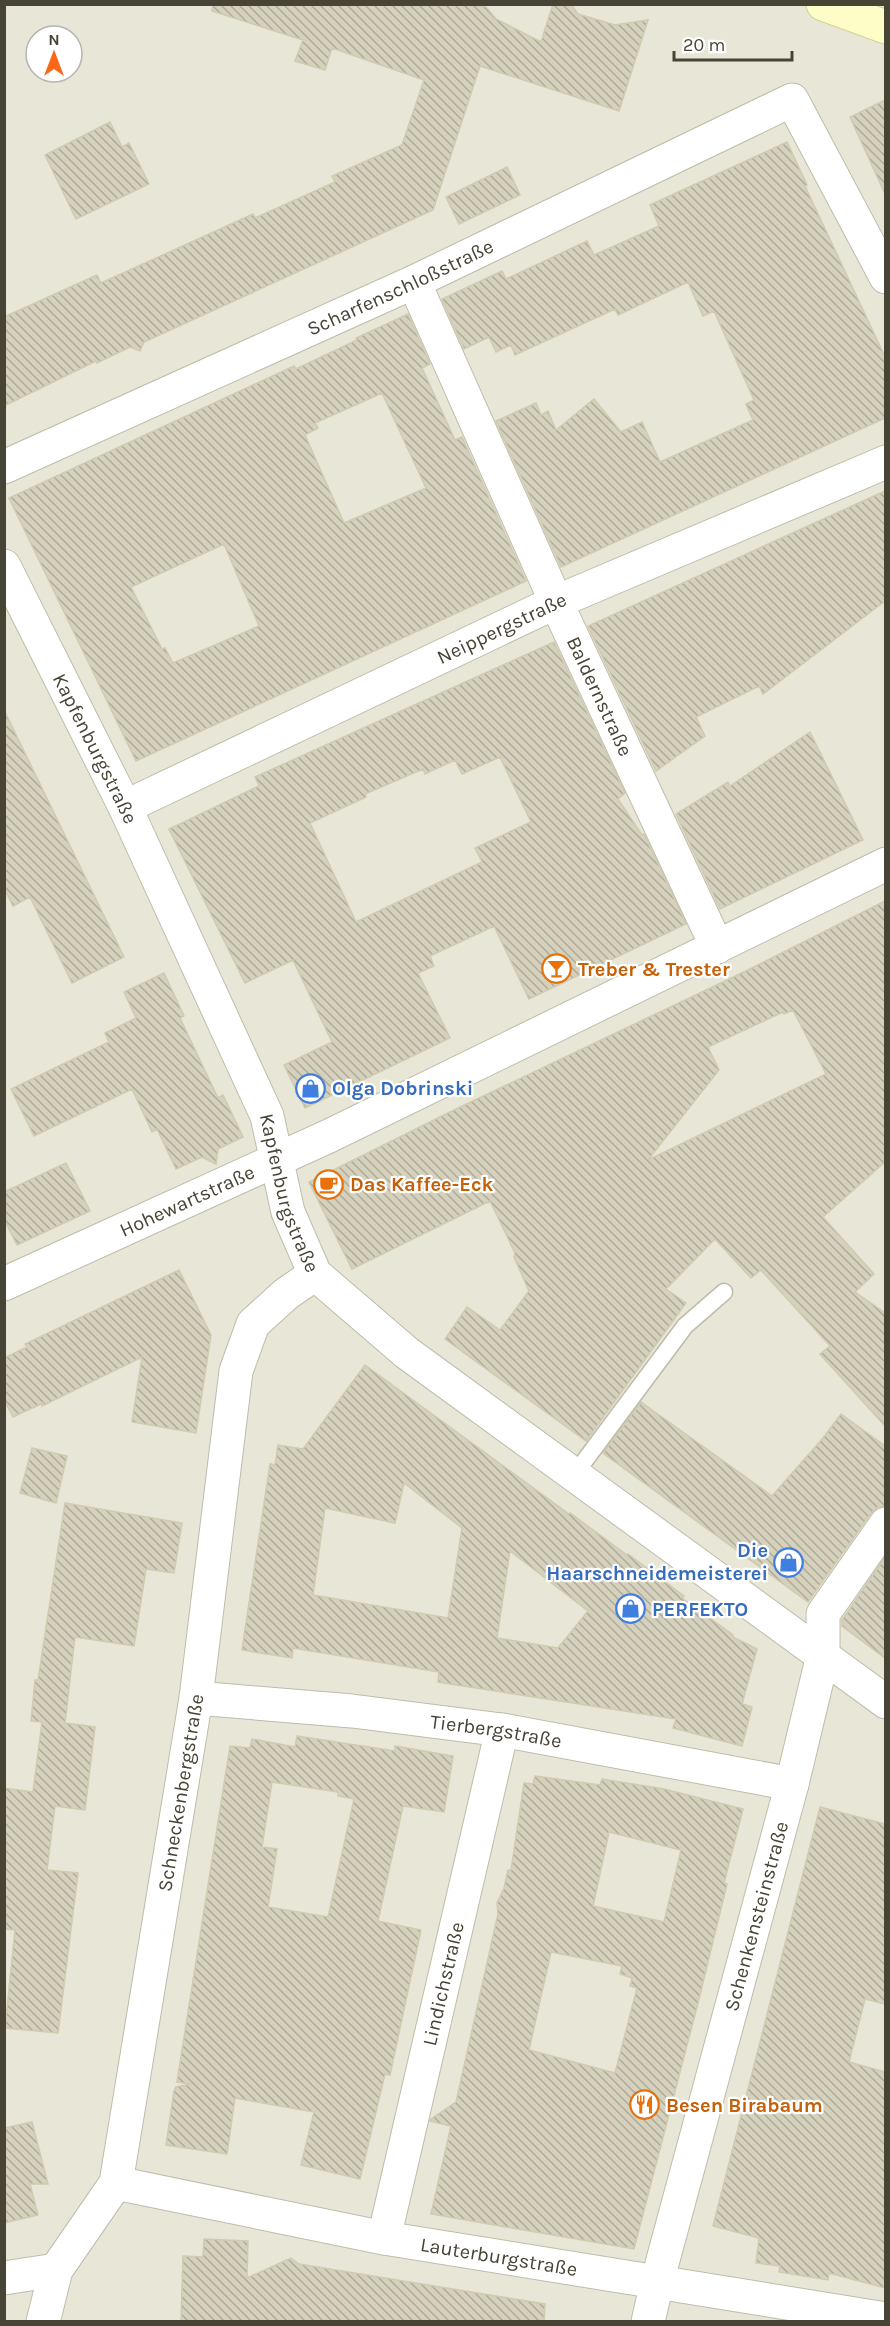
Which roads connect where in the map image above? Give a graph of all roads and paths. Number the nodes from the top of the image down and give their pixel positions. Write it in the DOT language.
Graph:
graph roads {
  1 [pos="823,4"];
  2 [pos="885,27"];
  3 [pos="885,277"];
  4 [pos="414,282"];
  5 [pos="885,462"];
  6 [pos="4,467"];
  7 [pos="4,566"];
  8 [pos="556,602"];
  9 [pos="125,807"];
  10 [pos="885,864"];
  11 [pos="717,946"];
  12 [pos="277,1159"];
  13 [pos="315,1274"];
  14 [pos="4,1284"];
  15 [pos="724,1292"];
  16 [pos="574,1475"];
  17 [pos="885,1524"];
  18 [pos="823,1655"];
  19 [pos="196,1698"];
  20 [pos="885,1702"];
  21 [pos="502,1730"];
  22 [pos="792,1784"];
  23 [pos="116,2183"];
  24 [pos="384,2238"];
  25 [pos="56,2270"];
  26 [pos="4,2278"];
  27 [pos="657,2282"];
  28 [pos="885,2319"];
  29 [pos="43,2322"];
  30 [pos="648,2322"];
  1 -- 2 [label="main road"];
  3 -- 4 [label="street, Scharfenschloßstraße"];
  4 -- 6 [label="street, Scharfenschloßstraße"];
  4 -- 8 [label="street, Baldernstraße"];
  5 -- 8 [label="street, Neippergstraße"];
  7 -- 9 [label="street, Kapfenburgstraße"];
  8 -- 9 [label="street, Neippergstraße"];
  8 -- 11 [label="street, Baldernstraße"];
  9 -- 12 [label="street, Kapfenburgstraße"];
  10 -- 11 [label="street, Hohewartstraße"];
  11 -- 12 [label="street, Hohewartstraße"];
  12 -- 13 [label="street, Kapfenburgstraße"];
  12 -- 14 [label="street, Hohewartstraße"];
  13 -- 16 [label="street, Kapfenburgstraße"];
  13 -- 19 [label="street, Schneckenbergstraße"];
  15 -- 16 [label="lane"];
  16 -- 18 [label="street, Kapfenburgstraße"];
  17 -- 18 [label="street, Schenkensteinstraße"];
  18 -- 20 [label="street, Kapfenburgstraße"];
  18 -- 22 [label="street, Schenkensteinstraße"];
  19 -- 21 [label="street, Tierbergstraße"];
  19 -- 23 [label="street, Schneckenbergstraße"];
  21 -- 22 [label="street, Tierbergstraße"];
  21 -- 24 [label="street, Lindichstraße"];
  22 -- 27 [label="street, Schenkensteinstraße"];
  23 -- 24 [label="street, Lauterburgstraße"];
  23 -- 25 [label="street, Schneckenbergstraße"];
  24 -- 27 [label="street, Lauterburgstraße"];
  25 -- 26 [label="street"];
  25 -- 29 [label="street, Schneckenbergstraße"];
  27 -- 28 [label="street, Lauterburgstraße"];
  27 -- 30 [label="street, Schenkensteinstraße"];
}
